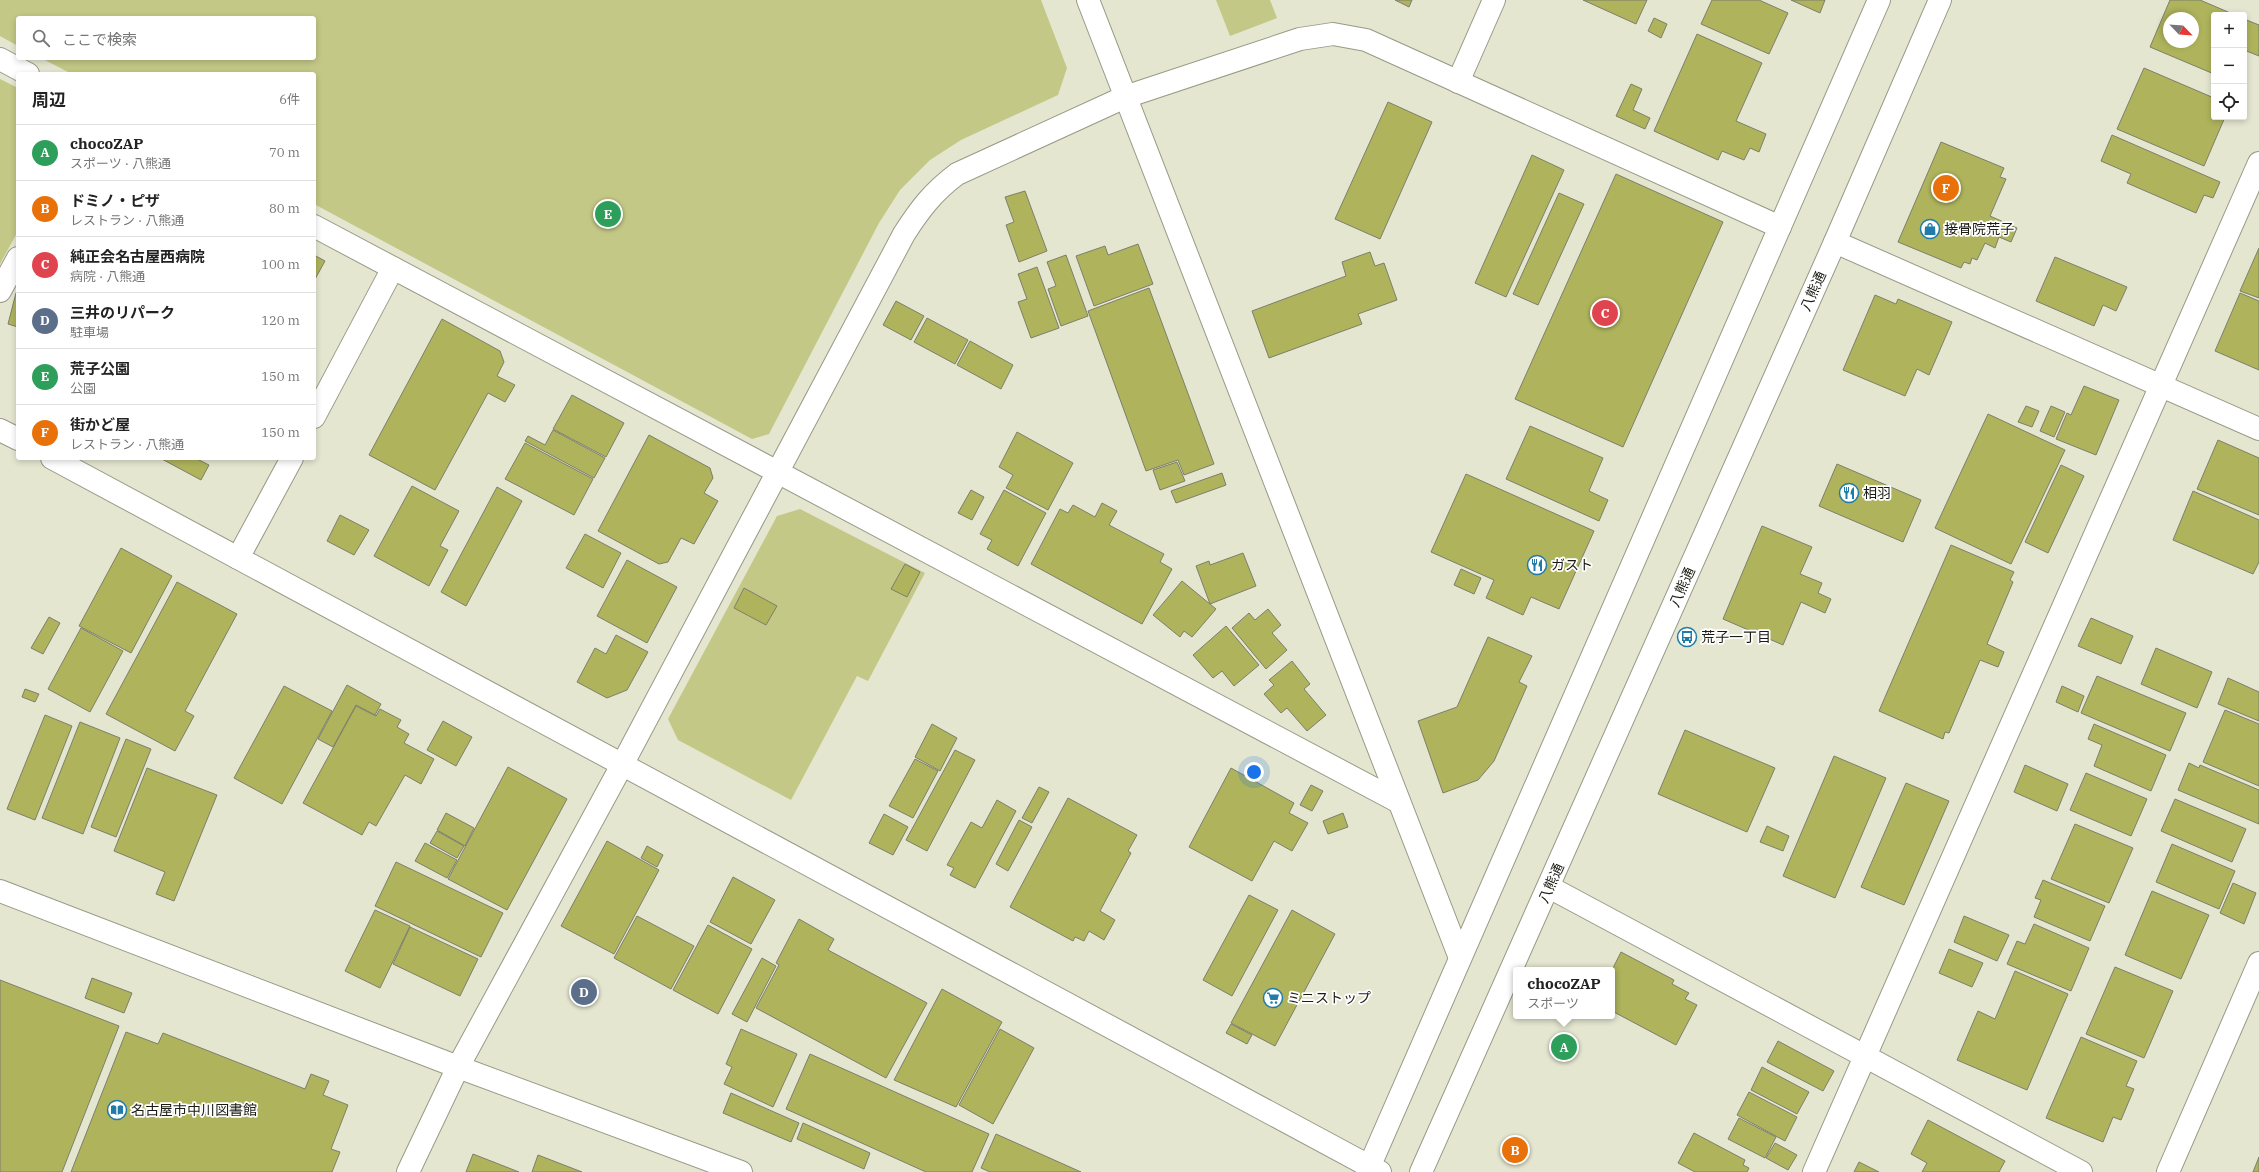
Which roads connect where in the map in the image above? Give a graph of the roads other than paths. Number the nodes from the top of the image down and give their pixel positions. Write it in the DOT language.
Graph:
graph roads {
  1 [pos="1088,0"];
  2 [pos="1494,0"];
  3 [pos="1879,0"];
  4 [pos="1940,0"];
  5 [pos="0,59"];
  6 [pos="24,72"];
  7 [pos="1458,82"];
  8 [pos="1125,97"];
  9 [pos="2259,163"];
  10 [pos="316,227"];
  11 [pos="1780,227"];
  12 [pos="1835,242"];
  13 [pos="16,262"];
  14 [pos="393,268"];
  15 [pos="0,291"];
  16 [pos="2161,386"];
  17 [pos="316,413"];
  18 [pos="2259,429"];
  19 [pos="0,430"];
  20 [pos="16,439"];
  21 [pos="56,460"];
  22 [pos="291,460"];
  23 [pos="778,472"];
  24 [pos="238,558"];
  25 [pos="622,765"];
  26 [pos="1398,802"];
  27 [pos="1549,887"];
  28 [pos="0,891"];
  29 [pos="1460,958"];
  30 [pos="2259,963"];
  31 [pos="1513,967"];
  32 [pos="1513,967"];
  33 [pos="1865,1057"];
  34 [pos="458,1067"];
  35 [pos="1372,1170"];
  36 [pos="408,1172"];
  37 [pos="741,1172"];
  38 [pos="1421,1172"];
  39 [pos="1814,1172"];
  40 [pos="2081,1172"];
  41 [pos="2168,1172"];
  1 -- 8 [label="street"];
  2 -- 7 [label="street"];
  3 -- 11 [label="street"];
  4 -- 12 [label="street, 八熊通"];
  5 -- 6 [label="street"];
  7 -- 8 [label="street"];
  7 -- 11 [label="street"];
  8 -- 23 [label="street"];
  8 -- 26 [label="street"];
  9 -- 16 [label="street"];
  10 -- 14 [label="street"];
  11 -- 29 [label="street"];
  12 -- 16 [label="street"];
  12 -- 27 [label="street, 八熊通"];
  13 -- 15 [label="street"];
  14 -- 17 [label="street"];
  14 -- 23 [label="street"];
  16 -- 18 [label="street"];
  16 -- 33 [label="street"];
  19 -- 20 [label="street"];
  21 -- 24 [label="street"];
  22 -- 24 [label="street"];
  23 -- 25 [label="street"];
  23 -- 26 [label="street"];
  24 -- 25 [label="street"];
  25 -- 34 [label="street"];
  25 -- 35 [label="street"];
  26 -- 29 [label="street"];
  27 -- 31 [label="street, 八熊通"];
  27 -- 33 [label="street"];
  28 -- 34 [label="street"];
  29 -- 35 [label="street"];
  30 -- 41 [label="street"];
  32 -- 38 [label="street, 八熊通"];
  33 -- 39 [label="street"];
  33 -- 40 [label="street"];
  34 -- 36 [label="street"];
  34 -- 37 [label="street"];
}
